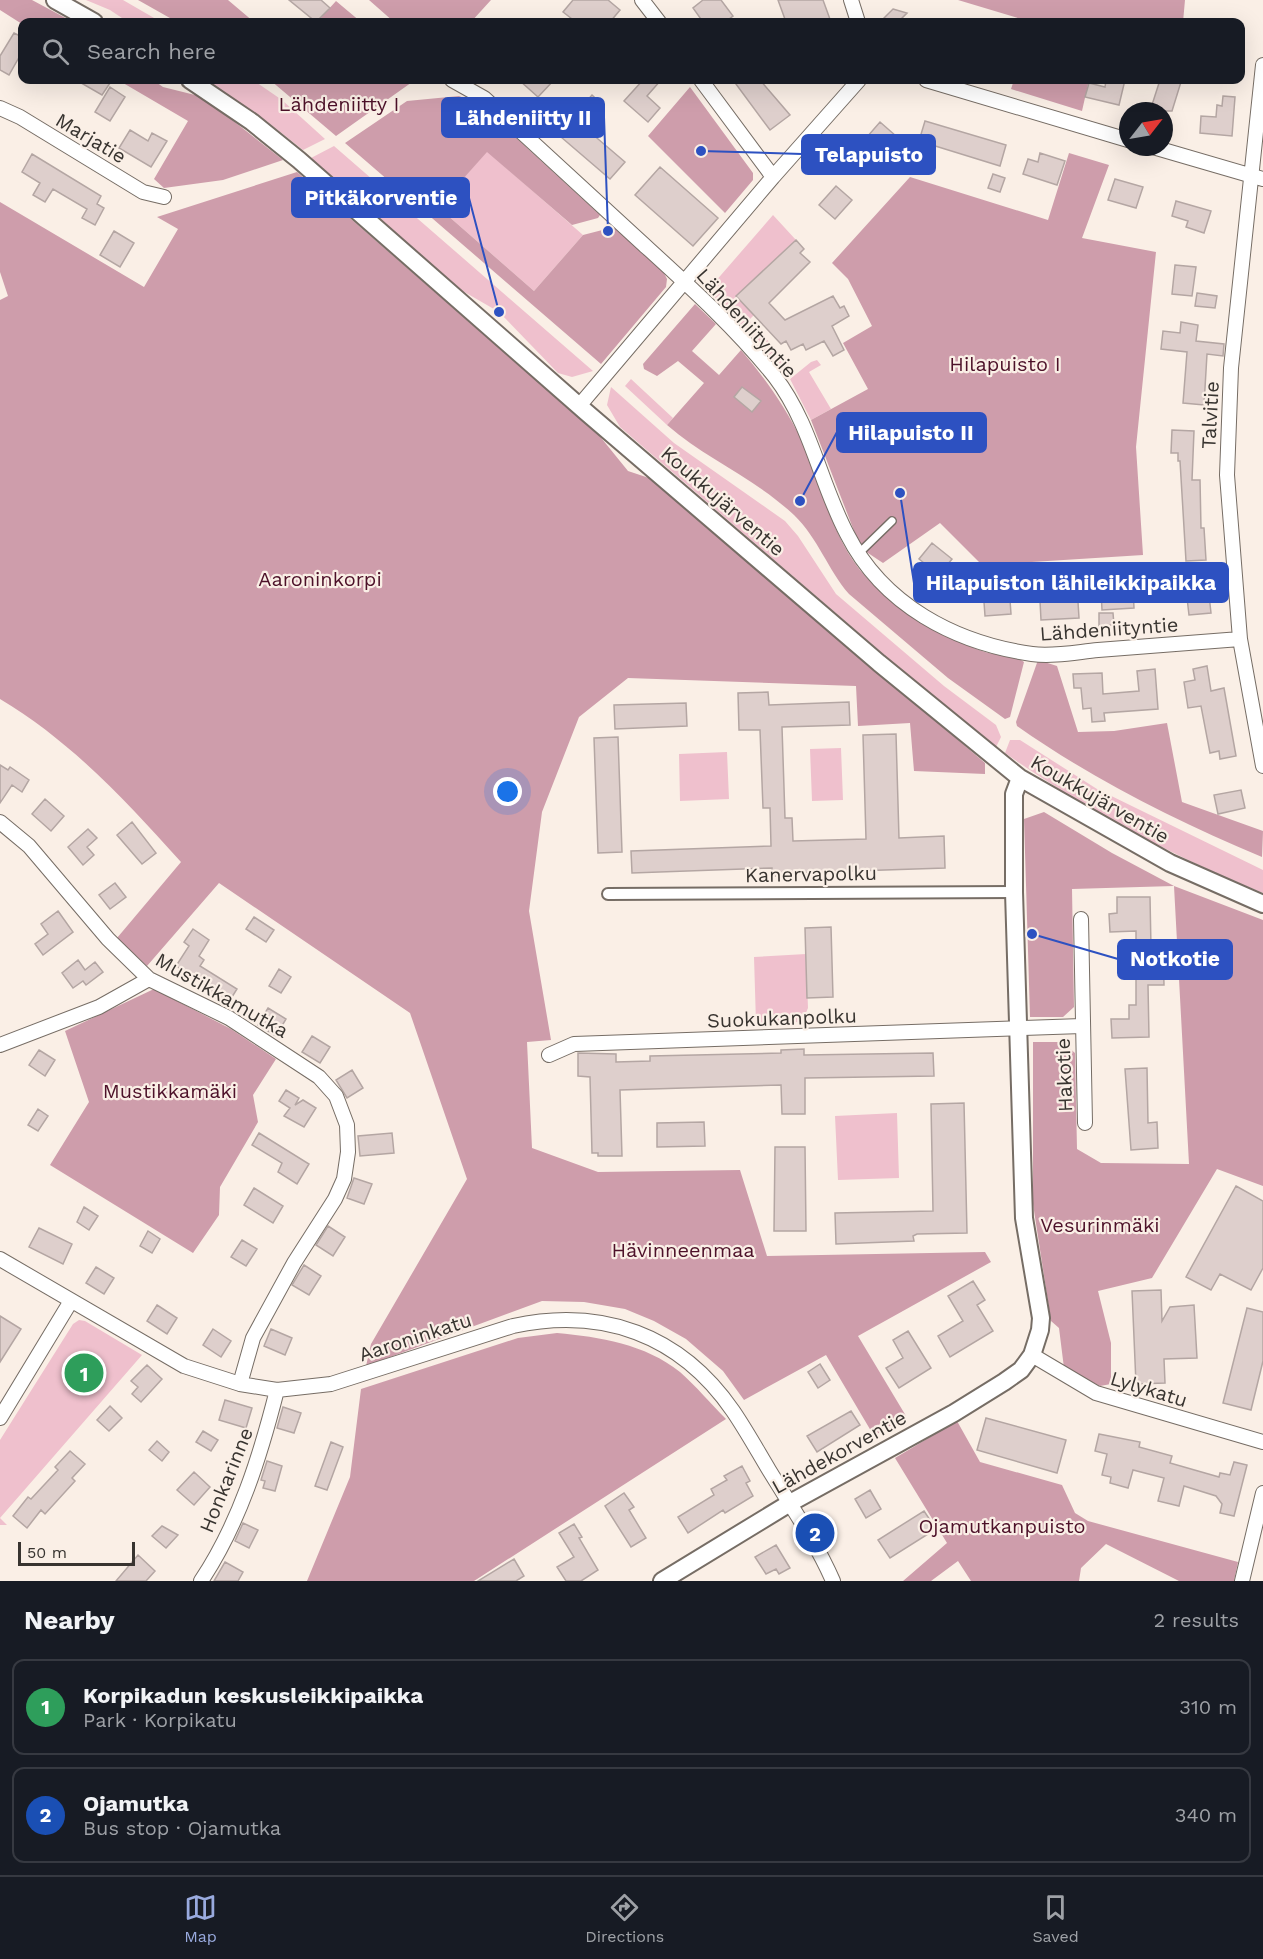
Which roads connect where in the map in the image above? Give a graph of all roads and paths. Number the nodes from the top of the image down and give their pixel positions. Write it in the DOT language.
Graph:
graph roads {
  1 [pos="55,0"];
  2 [pos="642,0"];
  3 [pos="851,0"];
  4 [pos="87,18"];
  5 [pos="655,18"];
  6 [pos="857,18"];
  7 [pos="1263,65"];
  8 [pos="196,84"];
  9 [pos="459,84"];
  10 [pos="704,84"];
  11 [pos="855,84"];
  12 [pos="939,84"];
  13 [pos="0,108"];
  14 [pos="1119,137"];
  15 [pos="1173,153"];
  16 [pos="773,177"];
  17 [pos="1257,178"];
  18 [pos="164,197"];
  19 [pos="684,282"];
  20 [pos="579,406"];
  21 [pos="892,521"];
  22 [pos="858,554"];
  23 [pos="1240,639"];
  24 [pos="1263,766"];
  25 [pos="1020,778"];
  26 [pos="0,822"];
  27 [pos="1014,891"];
  28 [pos="608,894"];
  29 [pos="1263,904"];
  30 [pos="1081,919"];
  31 [pos="149,979"];
  32 [pos="1082,1026"];
  33 [pos="1018,1030"];
  34 [pos="0,1045"];
  35 [pos="549,1055"];
  36 [pos="1085,1123"];
  37 [pos="0,1259"];
  38 [pos="71,1300"];
  39 [pos="1032,1355"];
  40 [pos="240,1384"];
  41 [pos="277,1390"];
  42 [pos="0,1418"];
  43 [pos="1263,1442"];
  44 [pos="1263,1493"];
  45 [pos="790,1503"];
  46 [pos="201,1581"];
  47 [pos="662,1581"];
  48 [pos="833,1581"];
  49 [pos="1242,1581"];
  1 -- 4 [label="street"];
  2 -- 5 [label="street"];
  3 -- 6 [label="street"];
  7 -- 17 [label="street, Talvitie"];
  8 -- 20 [label="street, Koukkujärventie"];
  9 -- 19 [label="street, Lähdeniityntie"];
  10 -- 16 [label="street"];
  11 -- 16 [label="street"];
  12 -- 14 [label="street"];
  13 -- 18 [label="street, Marjatie"];
  15 -- 17 [label="street"];
  16 -- 19 [label="street"];
  17 -- 23 [label="street, Talvitie"];
  19 -- 20 [label="street"];
  19 -- 22 [label="street, Lähdeniityntie"];
  20 -- 25 [label="street, Koukkujärventie"];
  21 -- 22 [label="lane"];
  22 -- 23 [label="street, Lähdeniityntie"];
  23 -- 24 [label="street, Talvitie"];
  25 -- 27 [label="street"];
  25 -- 29 [label="street, Koukkujärventie"];
  26 -- 31 [label="street, Mustikkamutka"];
  27 -- 28 [label="street, Kanervapolku"];
  27 -- 33 [label="street"];
  30 -- 32 [label="street, Hakotie"];
  31 -- 34 [label="street"];
  31 -- 40 [label="street, Mustikkamutka"];
  32 -- 33 [label="street, Hakotie"];
  32 -- 36 [label="street, Hakotie"];
  33 -- 35 [label="street, Suokukanpolku"];
  33 -- 39 [label="street"];
  37 -- 38 [label="street, Aaroninkatu"];
  38 -- 40 [label="street, Aaroninkatu"];
  38 -- 42 [label="street"];
  39 -- 43 [label="street, Lylykatu"];
  39 -- 45 [label="street, Lähdekorventie"];
  40 -- 41 [label="street, Aaroninkatu"];
  41 -- 45 [label="street, Aaroninkatu"];
  41 -- 46 [label="street, Honkarinne"];
  44 -- 49 [label="street"];
  45 -- 47 [label="street, Lähdekorventie"];
  45 -- 48 [label="street, Aaroninkatu"];
}
